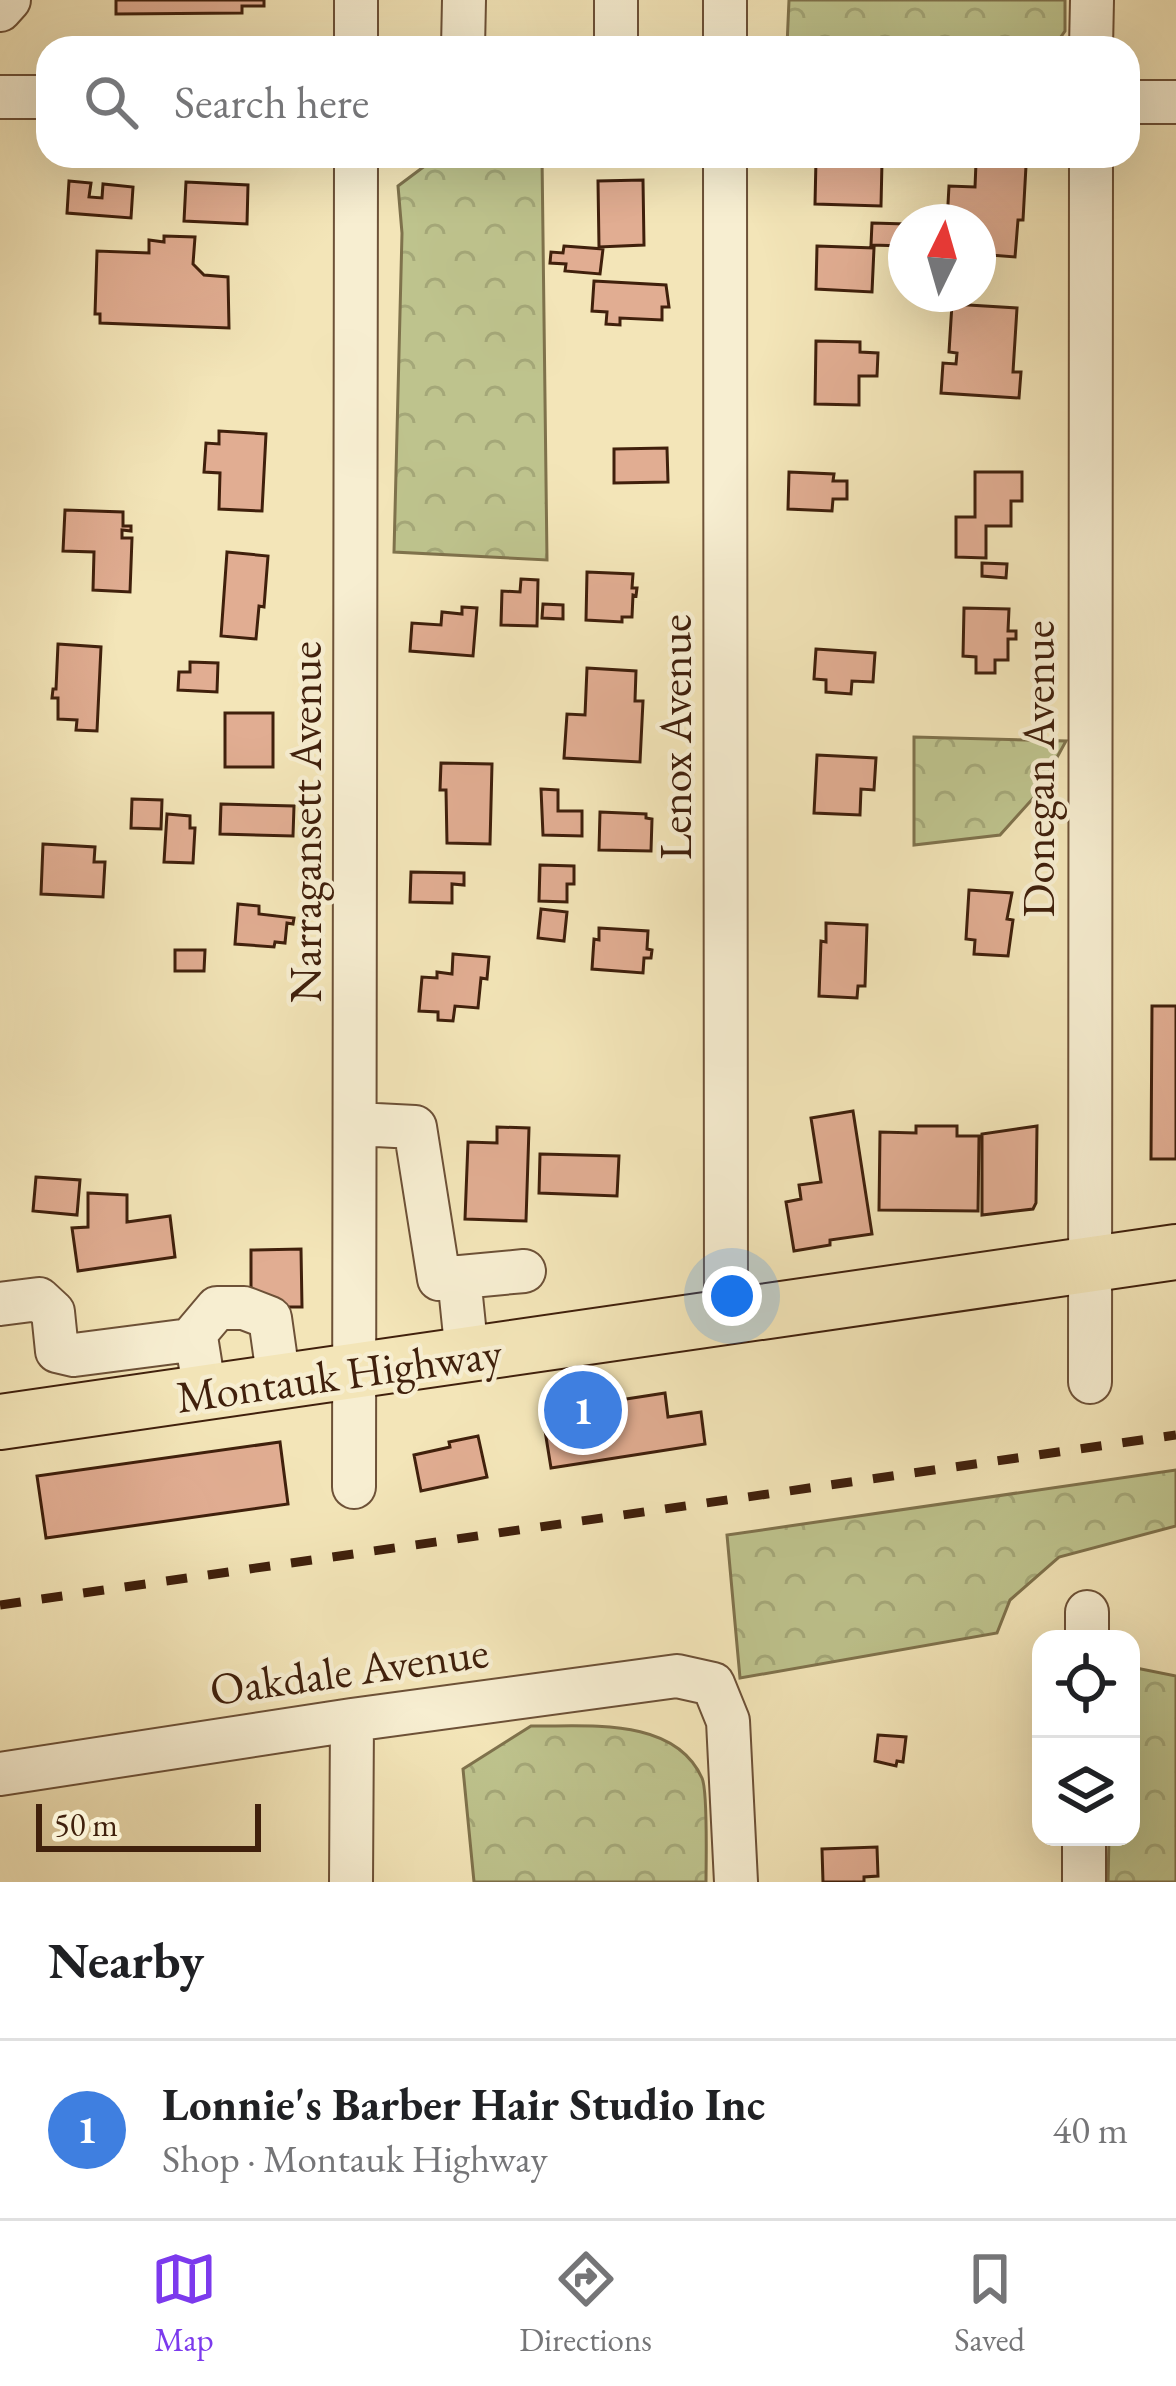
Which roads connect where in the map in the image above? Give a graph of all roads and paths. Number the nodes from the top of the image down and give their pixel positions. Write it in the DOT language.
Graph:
graph roads {
  1 [pos="9,0"];
  2 [pos="356,0"];
  3 [pos="464,0"];
  4 [pos="616,0"];
  5 [pos="725,0"];
  6 [pos="1092,0"];
  7 [pos="0,10"];
  8 [pos="356,36"];
  9 [pos="464,36"];
  10 [pos="616,36"];
  11 [pos="725,36"];
  12 [pos="1091,36"];
  13 [pos="0,97"];
  14 [pos="36,97"];
  15 [pos="1140,102"];
  16 [pos="1176,102"];
  17 [pos="356,168"];
  18 [pos="725,168"];
  19 [pos="1090,168"];
  20 [pos="356,1124"];
  21 [pos="1176,1252"];
  22 [pos="1088,1265"];
  23 [pos="524,1271"];
  24 [pos="459,1277"];
  25 [pos="0,1304"];
  26 [pos="726,1318"];
  27 [pos="190,1340"];
  28 [pos="74,1355"];
  29 [pos="467,1355"];
  30 [pos="356,1371"];
  31 [pos="279,1382"];
  32 [pos="1090,1382"];
  33 [pos="205,1393"];
  34 [pos="81,1411"];
  35 [pos="0,1422"];
  36 [pos="354,1487"];
  37 [pos="352,1720"];
  38 [pos="0,1774"];
  39 [pos="1084,1846"];
  40 [pos="351,1882"];
  41 [pos="736,1882"];
  42 [pos="1084,1882"];
  1 -- 7 [label="street"];
  2 -- 8 [label="street"];
  3 -- 9 [label="street"];
  4 -- 10 [label="street"];
  5 -- 11 [label="street"];
  6 -- 12 [label="street"];
  13 -- 14 [label="street"];
  15 -- 16 [label="street"];
  17 -- 20 [label="street, Narragansett Avenue"];
  18 -- 26 [label="street, Lenox Avenue"];
  19 -- 22 [label="street, Donegan Avenue"];
  20 -- 24 [label="street"];
  20 -- 30 [label="street, Narragansett Avenue"];
  21 -- 22 [label="main road, Montauk Highway"];
  22 -- 26 [label="main road, Montauk Highway"];
  22 -- 32 [label="street, Donegan Avenue"];
  23 -- 24 [label="street"];
  24 -- 29 [label="street"];
  25 -- 28 [label="street"];
  26 -- 29 [label="main road, Montauk Highway"];
  27 -- 28 [label="street"];
  27 -- 31 [label="street"];
  27 -- 33 [label="street"];
  28 -- 34 [label="street"];
  29 -- 30 [label="main road, Montauk Highway"];
  30 -- 31 [label="main road, Montauk Highway"];
  30 -- 36 [label="street, Narragansett Avenue"];
  31 -- 33 [label="main road, Montauk Highway"];
  33 -- 34 [label="main road, Montauk Highway"];
  34 -- 35 [label="main road, Montauk Highway"];
  37 -- 38 [label="street, Oakdale Avenue"];
  37 -- 40 [label="street"];
  37 -- 41 [label="street, Oakdale Avenue"];
  39 -- 42 [label="street"];
}
